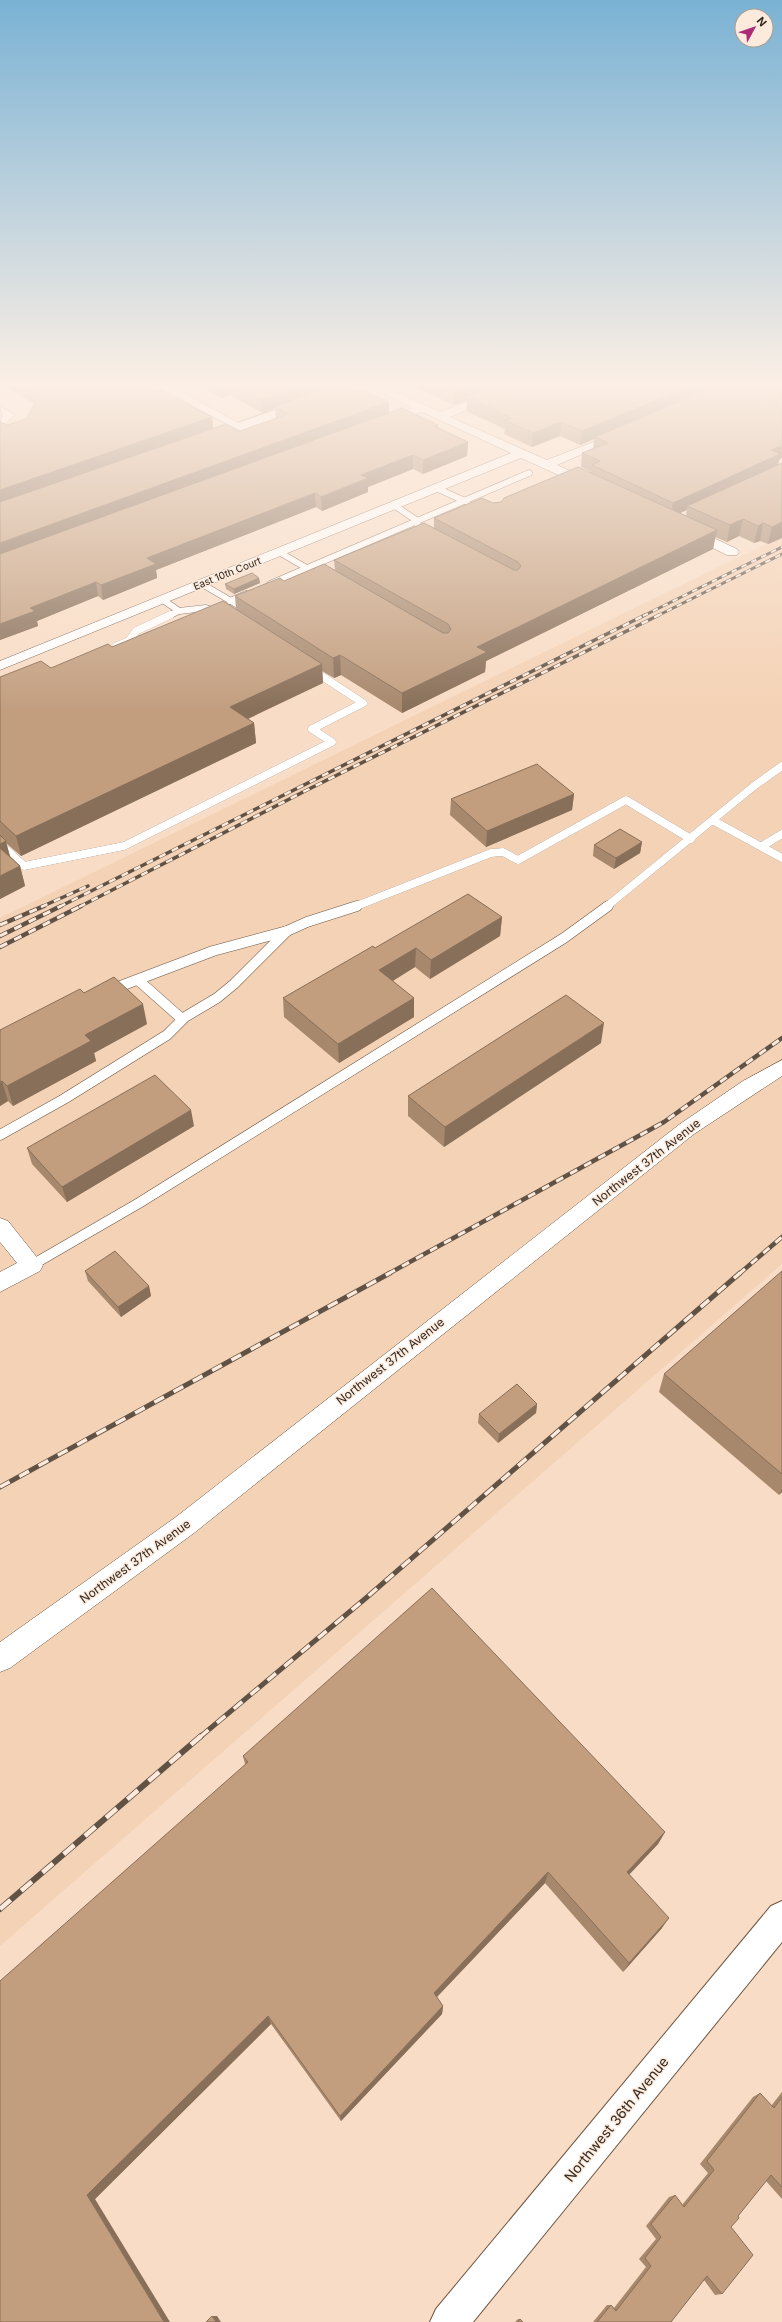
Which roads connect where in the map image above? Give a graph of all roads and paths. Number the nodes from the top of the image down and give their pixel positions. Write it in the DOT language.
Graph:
graph roads {
  1 [pos="423,493"];
  2 [pos="448,493"];
  3 [pos="479,493"];
  4 [pos="463,500"];
  5 [pos="394,505"];
  6 [pos="477,506"];
  7 [pos="416,520"];
  8 [pos="679,526"];
  9 [pos="420,530"];
  10 [pos="279,552"];
  11 [pos="732,552"];
  12 [pos="307,568"];
  13 [pos="316,574"];
  14 [pos="202,584"];
  15 [pos="265,586"];
  16 [pos="251,592"];
  17 [pos="162,600"];
  18 [pos="230,601"];
  19 [pos="243,609"];
  20 [pos="179,611"];
  21 [pos="224,614"];
  22 [pos="107,650"];
  23 [pos="303,664"];
  24 [pos="0,666"];
  25 [pos="782,766"];
  26 [pos="714,820"];
  27 [pos="782,834"];
  28 [pos="691,839"];
  29 [pos="0,844"];
  30 [pos="762,846"];
  31 [pos="781,855"];
  32 [pos="287,931"];
  33 [pos="138,980"];
  34 [pos="98,995"];
  35 [pos="182,1019"];
  36 [pos="782,1068"];
  37 [pos="0,1134"];
  38 [pos="0,1227"];
  39 [pos="32,1264"];
  40 [pos="0,1283"];
  41 [pos="0,1658"];
  42 [pos="782,1917"];
  43 [pos="449,2322"];
  1 -- 5 [label="street, East 10th Court"];
  2 -- 4 [label="lane"];
  3 -- 4 [label="lane"];
  4 -- 6 [label="lane"];
  4 -- 7 [label="lane"];
  5 -- 7 [label="lane"];
  5 -- 10 [label="street, East 10th Court"];
  7 -- 9 [label="lane"];
  7 -- 12 [label="lane"];
  8 -- 11 [label="street"];
  10 -- 12 [label="lane"];
  10 -- 14 [label="street, East 10th Court"];
  12 -- 13 [label="lane"];
  12 -- 15 [label="lane"];
  14 -- 17 [label="street, East 10th Court"];
  14 -- 18 [label="lane"];
  16 -- 18 [label="lane"];
  17 -- 20 [label="lane"];
  17 -- 24 [label="street, East 10th Court"];
  18 -- 19 [label="lane"];
  20 -- 21 [label="lane"];
  20 -- 22 [label="lane"];
  23 -- 29 [label="lane"];
  25 -- 26 [label="lane"];
  26 -- 28 [label="lane"];
  26 -- 30 [label="lane"];
  27 -- 30 [label="lane"];
  28 -- 32 [label="lane"];
  28 -- 39 [label="lane"];
  30 -- 31 [label="lane"];
  32 -- 33 [label="lane"];
  32 -- 35 [label="lane"];
  33 -- 34 [label="lane"];
  33 -- 35 [label="lane"];
  35 -- 37 [label="lane"];
  36 -- 41 [label="street, Northwest 37th Avenue"];
  38 -- 39 [label="street"];
  39 -- 40 [label="street"];
  42 -- 43 [label="street, Northwest 36th Avenue"];
}
